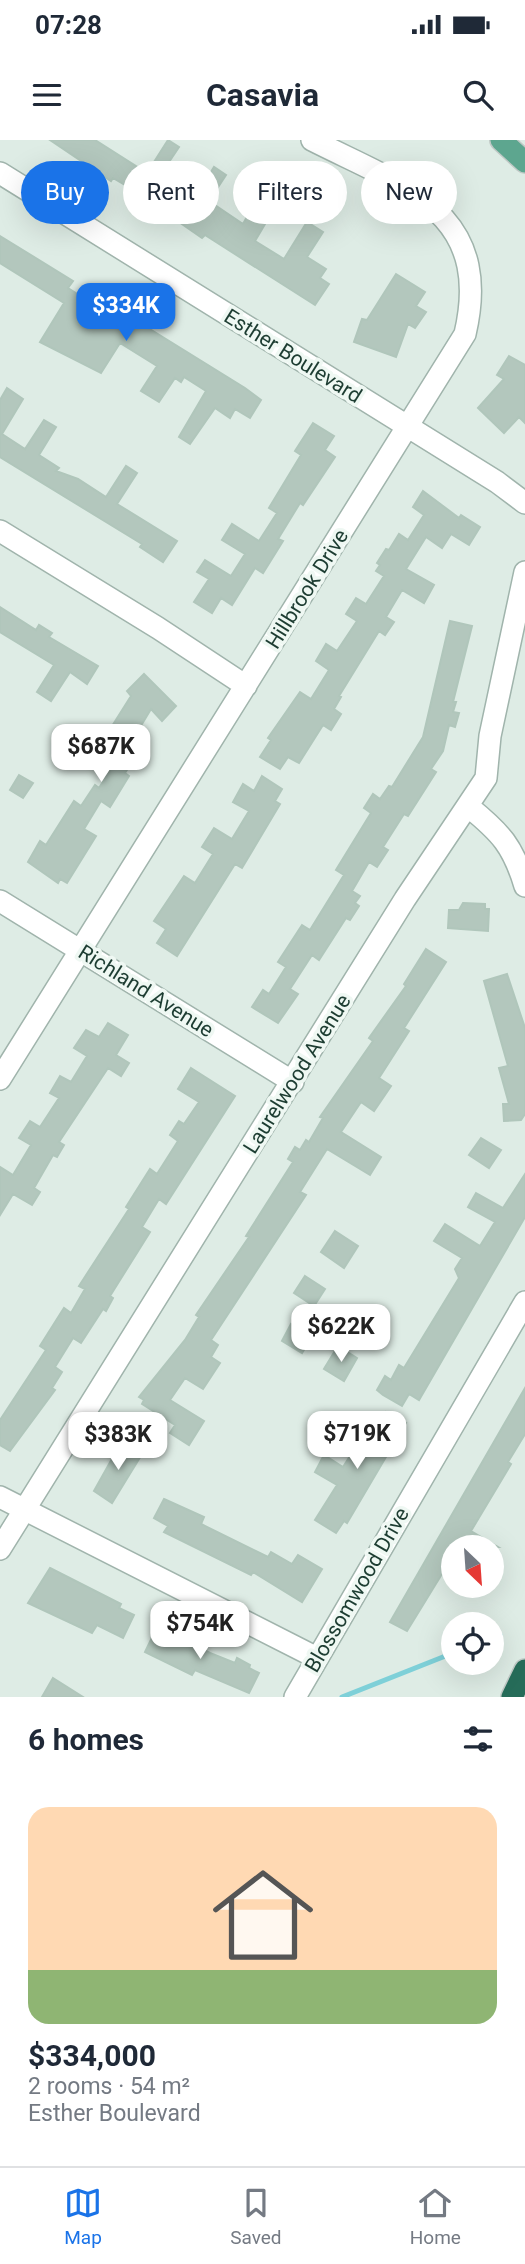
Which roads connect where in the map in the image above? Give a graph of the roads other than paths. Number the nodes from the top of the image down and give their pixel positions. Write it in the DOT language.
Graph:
graph roads {
  1 [pos="312,140"];
  2 [pos="501,140"];
  3 [pos="525,162"];
  4 [pos="0,173"];
  5 [pos="408,428"];
  6 [pos="525,503"];
  7 [pos="0,531"];
  8 [pos="525,572"];
  9 [pos="246,686"];
  10 [pos="469,807"];
  11 [pos="525,886"];
  12 [pos="0,901"];
  13 [pos="80,951"];
  14 [pos="0,1079"];
  15 [pos="293,1082"];
  16 [pos="525,1302"];
  17 [pos="0,1497"];
  18 [pos="24,1510"];
  19 [pos="0,1549"];
  20 [pos="317,1658"];
  21 [pos="525,1670"];
  22 [pos="525,1681"];
  23 [pos="295,1697"];
  24 [pos="514,1697"];
  1 -- 5 [label="street, Hillbrook Drive"];
  2 -- 3 [label="main road"];
  4 -- 5 [label="street, Esther Boulevard"];
  5 -- 6 [label="street"];
  5 -- 9 [label="street, Hillbrook Drive"];
  7 -- 9 [label="street"];
  8 -- 10 [label="street, Laurelwood Avenue"];
  9 -- 13 [label="street, Hillbrook Drive"];
  10 -- 11 [label="street"];
  10 -- 15 [label="street, Laurelwood Avenue"];
  12 -- 13 [label="street, Richland Avenue"];
  13 -- 14 [label="street, Hillbrook Drive"];
  13 -- 15 [label="street, Richland Avenue"];
  15 -- 18 [label="street, Laurelwood Avenue"];
  16 -- 20 [label="street, Blossomwood Drive"];
  17 -- 18 [label="street"];
  18 -- 19 [label="street, Laurelwood Avenue"];
  18 -- 20 [label="street"];
  20 -- 23 [label="street, Blossomwood Drive"];
  21 -- 24 [label="highway"];
  22 -- 24 [label="highway"];
}
